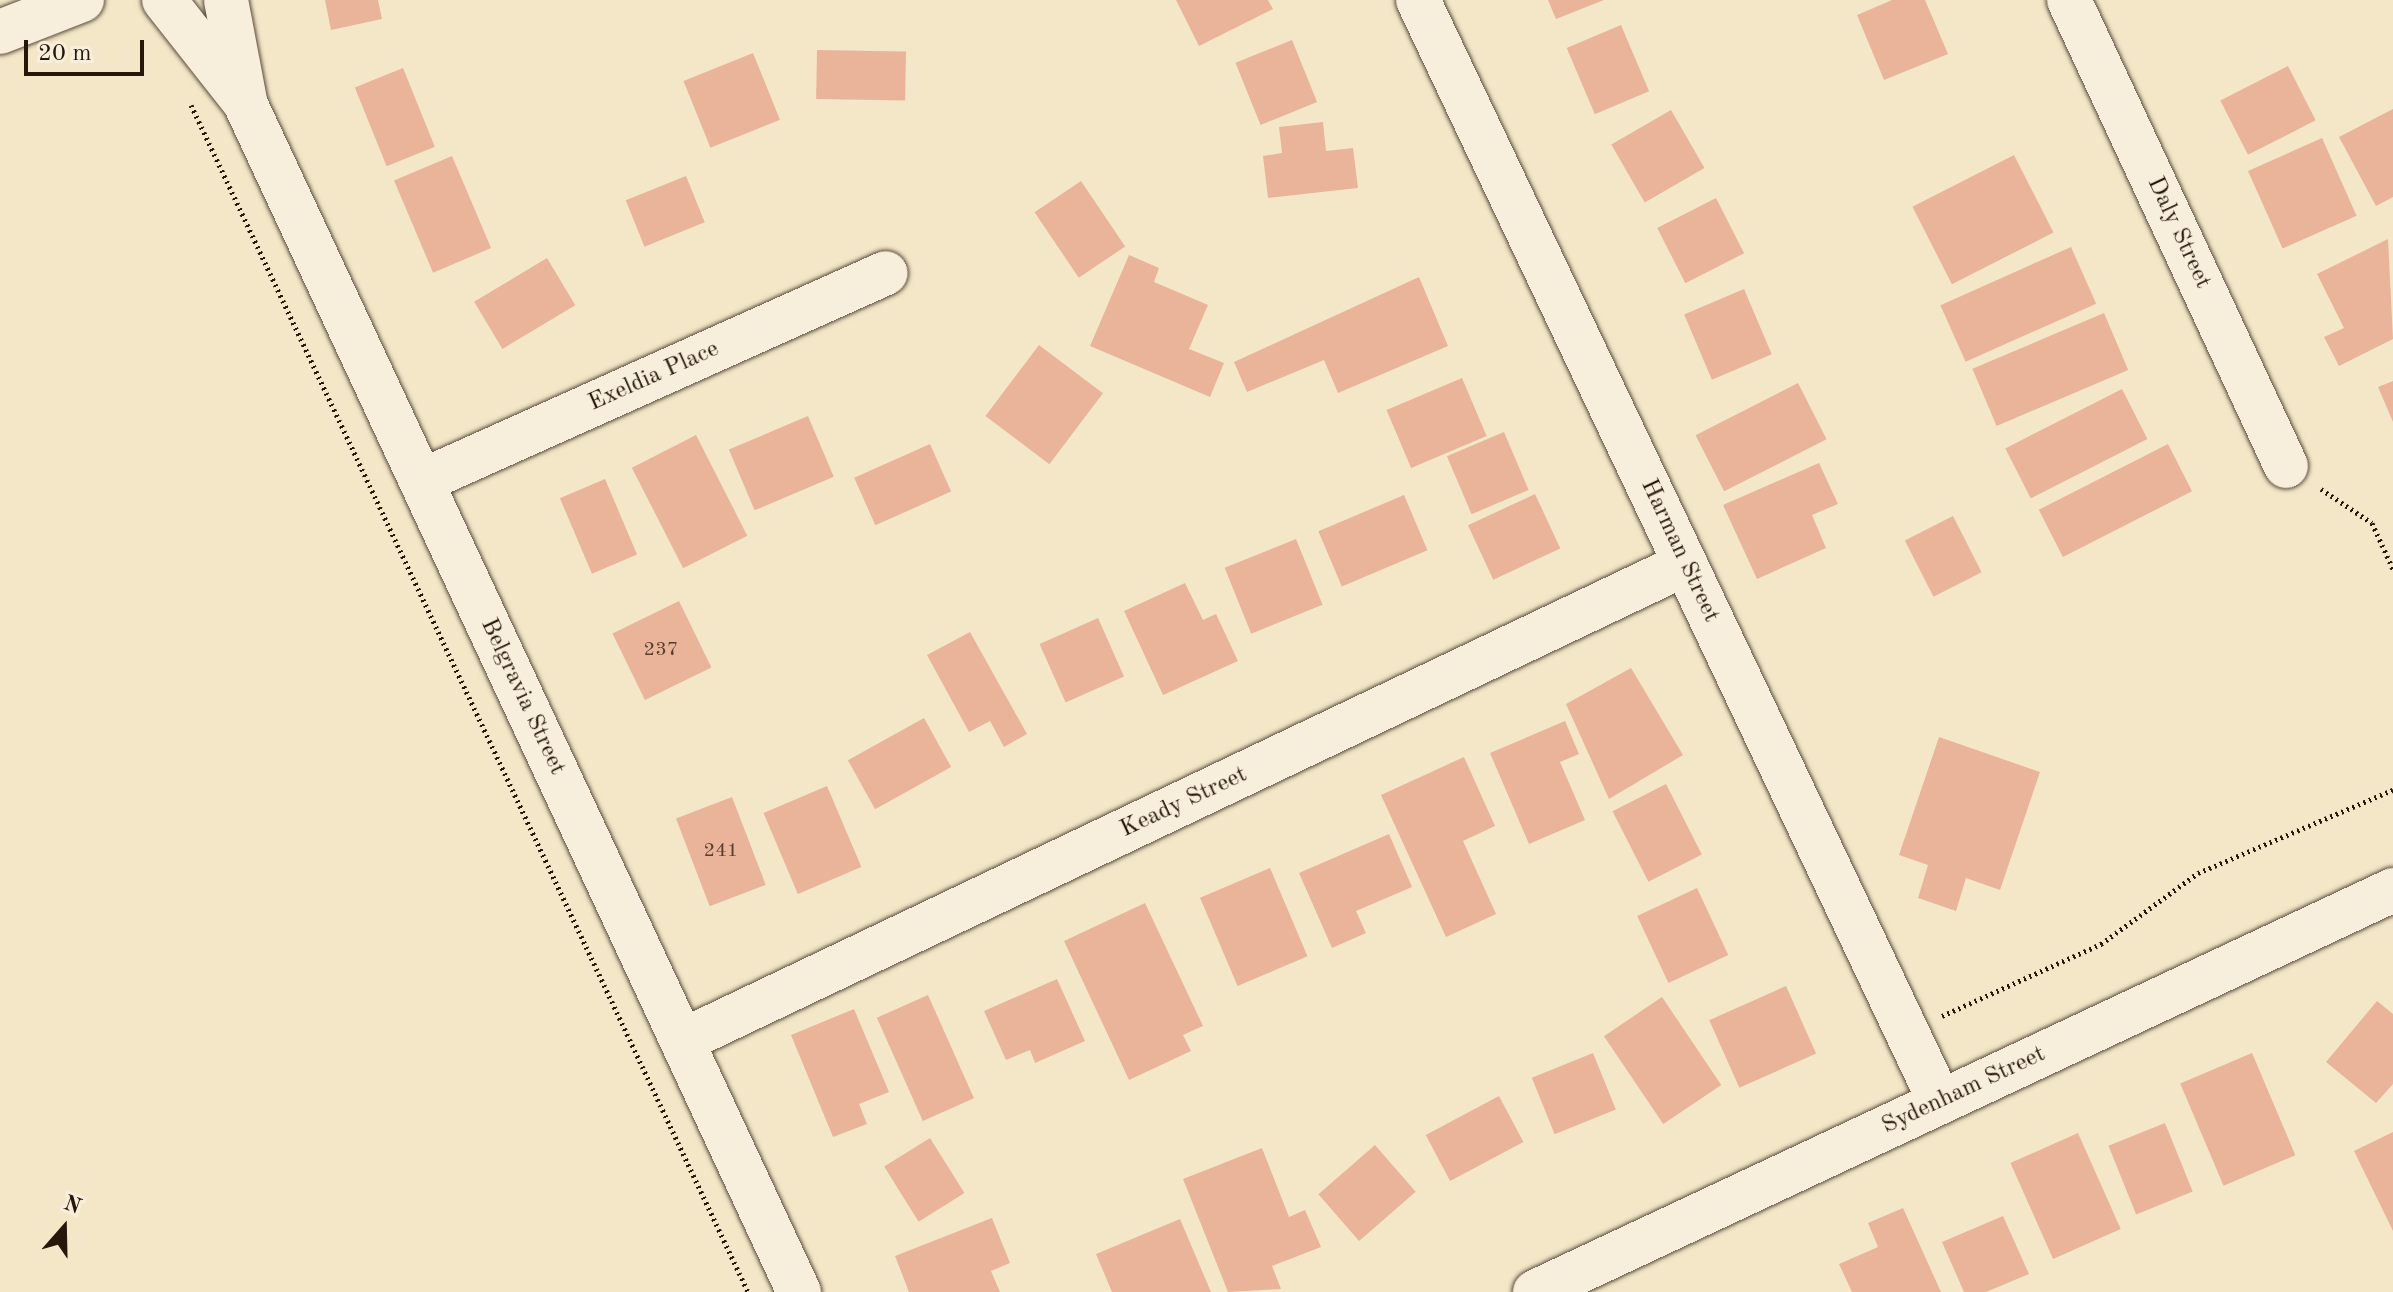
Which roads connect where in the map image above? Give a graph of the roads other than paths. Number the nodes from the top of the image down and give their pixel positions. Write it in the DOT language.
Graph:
graph roads {
  1 [pos="82,0"];
  2 [pos="164,0"];
  3 [pos="226,0"];
  4 [pos="1418,0"];
  5 [pos="2069,0"];
  6 [pos="0,32"];
  7 [pos="245,103"];
  8 [pos="886,273"];
  9 [pos="2286,466"];
  10 [pos="422,481"];
  11 [pos="1685,564"];
  12 [pos="2393,890"];
  13 [pos="682,1041"];
  14 [pos="1940,1102"];
  15 [pos="799,1292"];
  16 [pos="1535,1292"];
  1 -- 6 [label="street"];
  2 -- 7 [label="street, Belgravia Street"];
  3 -- 7 [label="street, Belgravia Street"];
  4 -- 11 [label="street, Harman Street"];
  5 -- 9 [label="street, Daly Street"];
  7 -- 10 [label="street, Belgravia Street"];
  8 -- 10 [label="street, Exeldia Place"];
  10 -- 13 [label="street, Belgravia Street"];
  11 -- 13 [label="street, Keady Street"];
  11 -- 14 [label="street, Harman Street"];
  12 -- 14 [label="street, Sydenham Street"];
  13 -- 15 [label="street, Belgravia Street"];
  14 -- 16 [label="street, Sydenham Street"];
}
